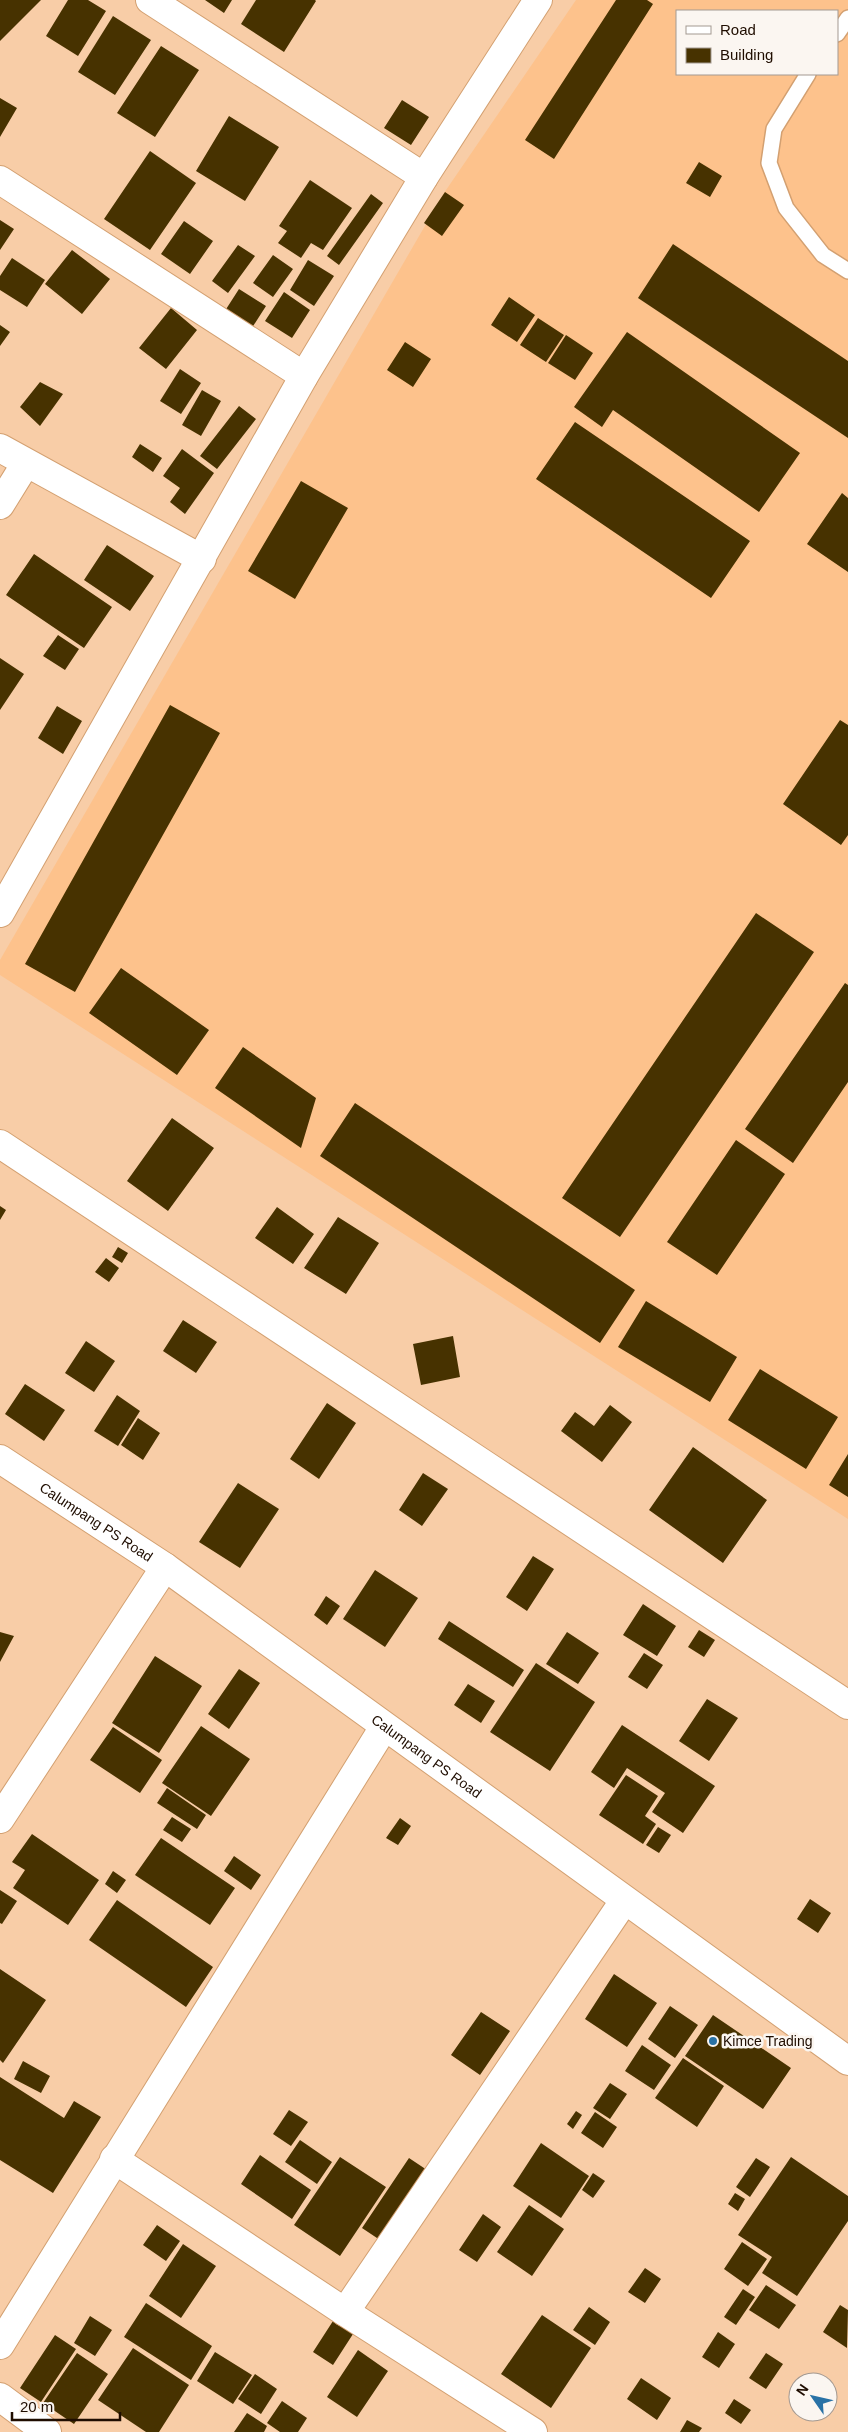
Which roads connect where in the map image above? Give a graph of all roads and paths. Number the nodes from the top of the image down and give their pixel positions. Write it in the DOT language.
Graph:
graph roads {
  1 [pos="150,0"];
  2 [pos="528,4"];
  3 [pos="848,18"];
  4 [pos="838,33"];
  5 [pos="807,75"];
  6 [pos="424,177"];
  7 [pos="0,180"];
  8 [pos="848,271"];
  9 [pos="304,376"];
  10 [pos="0,448"];
  11 [pos="26,463"];
  12 [pos="0,505"];
  13 [pos="202,559"];
  14 [pos="0,913"];
  15 [pos="0,1144"];
  16 [pos="0,1459"];
  17 [pos="165,1567"];
  18 [pos="848,1705"];
  19 [pos="384,1726"];
  20 [pos="0,1819"];
  21 [pos="624,1901"];
  22 [pos="848,2061"];
  23 [pos="114,2159"];
  24 [pos="345,2312"];
  25 [pos="0,2345"];
  26 [pos="0,2396"];
  27 [pos="47,2432"];
  28 [pos="533,2432"];
  1 -- 6 [label="street"];
  2 -- 6 [label="street"];
  3 -- 4 [label="lane"];
  5 -- 8 [label="lane"];
  6 -- 9 [label="street"];
  7 -- 9 [label="street"];
  9 -- 13 [label="street"];
  10 -- 11 [label="street"];
  11 -- 12 [label="street"];
  11 -- 13 [label="street"];
  13 -- 14 [label="street"];
  15 -- 18 [label="street"];
  16 -- 17 [label="street, Calumpang PS Road"];
  17 -- 19 [label="street, Calumpang PS Road"];
  17 -- 20 [label="street"];
  19 -- 21 [label="street, Calumpang PS Road"];
  19 -- 23 [label="street"];
  21 -- 22 [label="street, Calumpang PS Road"];
  21 -- 24 [label="street"];
  23 -- 24 [label="street"];
  23 -- 25 [label="street"];
  24 -- 28 [label="street"];
  26 -- 27 [label="street"];
}
